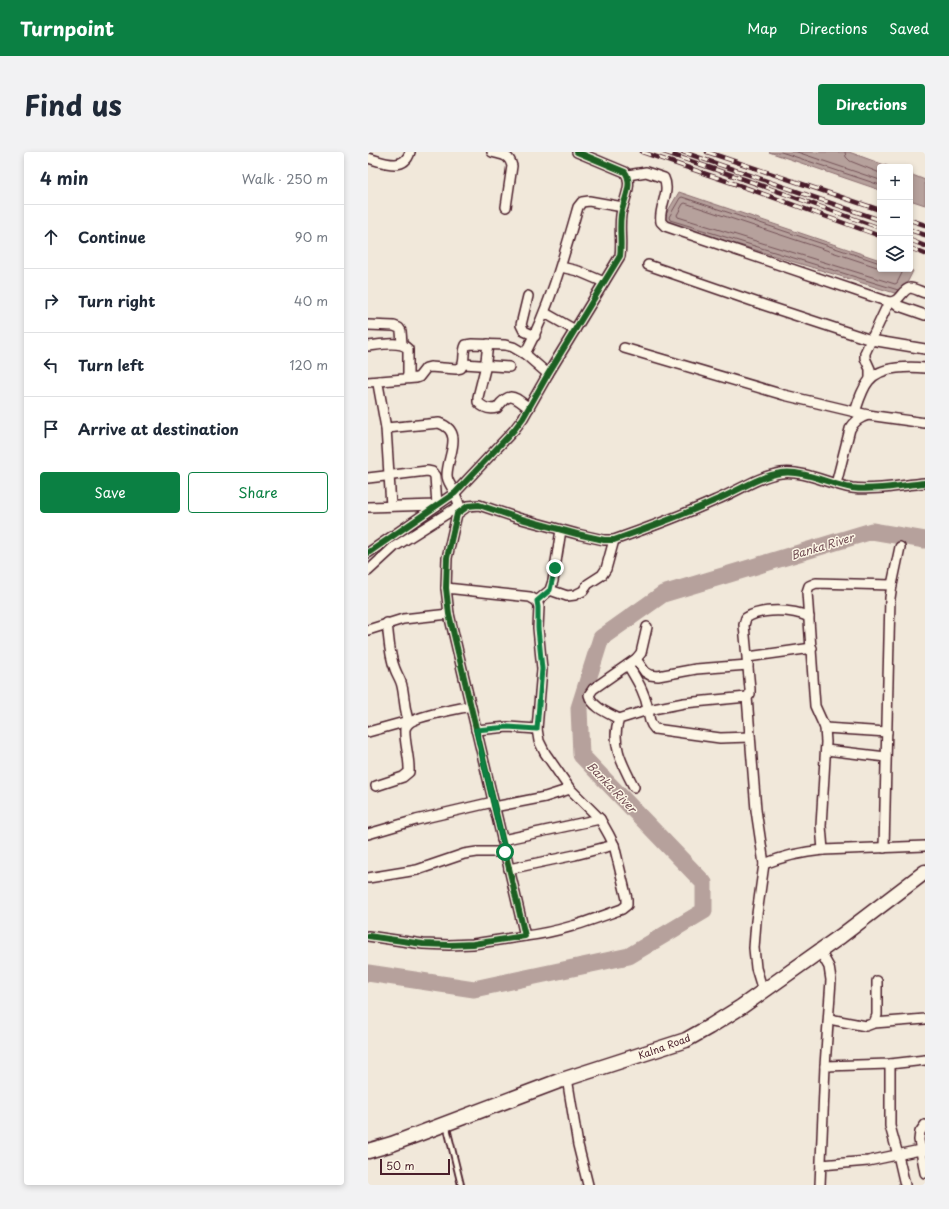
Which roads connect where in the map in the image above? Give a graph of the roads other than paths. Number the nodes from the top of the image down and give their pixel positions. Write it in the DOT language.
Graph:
graph roads {
  1 [pos="410,152"];
  2 [pos="492,152"];
  3 [pos="577,152"];
  4 [pos="507,154"];
  5 [pos="368,158"];
  6 [pos="628,175"];
  7 [pos="506,207"];
  8 [pos="623,207"];
  9 [pos="648,265"];
  10 [pos="561,267"];
  11 [pos="604,282"];
  12 [pos="925,293"];
  13 [pos="528,296"];
  14 [pos="891,302"];
  15 [pos="545,313"];
  16 [pos="925,315"];
  17 [pos="368,324"];
  18 [pos="575,330"];
  19 [pos="535,336"];
  20 [pos="871,340"];
  21 [pos="402,344"];
  22 [pos="488,344"];
  23 [pos="368,346"];
  24 [pos="624,348"];
  25 [pos="925,349"];
  26 [pos="525,354"];
  27 [pos="464,364"];
  28 [pos="485,366"];
  29 [pos="509,367"];
  30 [pos="925,368"];
  31 [pos="548,374"];
  32 [pos="408,378"];
  33 [pos="870,378"];
  34 [pos="380,381"];
  35 [pos="368,382"];
  36 [pos="529,408"];
  37 [pos="855,412"];
  38 [pos="868,415"];
  39 [pos="925,423"];
  40 [pos="386,428"];
  41 [pos="389,475"];
  42 [pos="368,478"];
  43 [pos="925,483"];
  44 [pos="836,484"];
  45 [pos="455,493"];
  46 [pos="437,505"];
  47 [pos="391,506"];
  48 [pos="368,507"];
  49 [pos="460,508"];
  50 [pos="561,530"];
  51 [pos="614,540"];
  52 [pos="900,547"];
  53 [pos="368,553"];
  54 [pos="368,571"];
  55 [pos="892,585"];
  56 [pos="446,588"];
  57 [pos="550,590"];
  58 [pos="537,601"];
  59 [pos="449,614"];
  60 [pos="809,617"];
  61 [pos="387,623"];
  62 [pos="647,627"];
  63 [pos="368,630"];
  64 [pos="812,648"];
  65 [pos="636,659"];
  66 [pos="748,661"];
  67 [pos="628,664"];
  68 [pos="747,697"];
  69 [pos="470,706"];
  70 [pos="648,710"];
  71 [pos="618,719"];
  72 [pos="409,722"];
  73 [pos="825,728"];
  74 [pos="537,729"];
  75 [pos="476,730"];
  76 [pos="368,732"];
  77 [pos="887,732"];
  78 [pos="750,737"];
  79 [pos="826,750"];
  80 [pos="886,757"];
  81 [pos="376,786"];
  82 [pos="634,787"];
  83 [pos="570,789"];
  84 [pos="493,805"];
  85 [pos="600,819"];
  86 [pos="368,834"];
  87 [pos="502,840"];
  88 [pos="614,845"];
  89 [pos="925,846"];
  90 [pos="884,848"];
  91 [pos="823,850"];
  92 [pos="505,852"];
  93 [pos="764,864"];
  94 [pos="509,869"];
  95 [pos="925,872"];
  96 [pos="368,878"];
  97 [pos="368,936"];
  98 [pos="525,936"];
  99 [pos="820,951"];
  100 [pos="876,981"];
  101 [pos="763,991"];
  102 [pos="925,1019"];
  103 [pos="828,1020"];
  104 [pos="874,1023"];
  105 [pos="925,1060"];
  106 [pos="890,1064"];
  107 [pos="825,1066"];
  108 [pos="567,1078"];
  109 [pos="446,1123"];
  110 [pos="925,1125"];
  111 [pos="923,1149"];
  112 [pos="368,1151"];
  113 [pos="898,1154"];
  114 [pos="821,1165"];
  115 [pos="925,1170"];
  116 [pos="461,1185"];
  117 [pos="588,1185"];
  118 [pos="820,1185"];
  119 [pos="905,1185"];
  1 -- 5 [label="street"];
  2 -- 4 [label="street"];
  3 -- 6 [label="street"];
  4 -- 7 [label="street"];
  6 -- 8 [label="street"];
  6 -- 14 [label="street"];
  8 -- 10 [label="street"];
  8 -- 11 [label="street"];
  9 -- 20 [label="street"];
  10 -- 11 [label="street"];
  10 -- 15 [label="street"];
  11 -- 18 [label="street"];
  12 -- 14 [label="street"];
  13 -- 19 [label="street"];
  14 -- 16 [label="street"];
  14 -- 20 [label="street"];
  15 -- 18 [label="street"];
  15 -- 19 [label="street"];
  17 -- 21 [label="street"];
  18 -- 31 [label="street"];
  19 -- 26 [label="street"];
  20 -- 25 [label="street"];
  20 -- 33 [label="street"];
  21 -- 23 [label="street"];
  21 -- 32 [label="street"];
  22 -- 26 [label="street"];
  22 -- 27 [label="street"];
  22 -- 28 [label="street"];
  24 -- 37 [label="street"];
  26 -- 31 [label="street"];
  27 -- 28 [label="street"];
  27 -- 32 [label="street"];
  28 -- 29 [label="street"];
  28 -- 36 [label="street"];
  30 -- 33 [label="street"];
  31 -- 36 [label="street"];
  32 -- 34 [label="street"];
  33 -- 37 [label="street"];
  34 -- 35 [label="street"];
  34 -- 40 [label="street"];
  36 -- 45 [label="street"];
  37 -- 38 [label="street"];
  38 -- 39 [label="street"];
  38 -- 44 [label="street"];
  40 -- 41 [label="street"];
  40 -- 45 [label="street"];
  41 -- 42 [label="street"];
  41 -- 46 [label="street"];
  41 -- 47 [label="street"];
  43 -- 44 [label="street"];
  44 -- 51 [label="street"];
  45 -- 46 [label="street"];
  45 -- 49 [label="street"];
  46 -- 47 [label="street"];
  46 -- 53 [label="street"];
  47 -- 48 [label="street"];
  49 -- 50 [label="street"];
  49 -- 54 [label="street"];
  49 -- 56 [label="street"];
  50 -- 51 [label="street"];
  50 -- 57 [label="street"];
  51 -- 57 [label="street"];
  52 -- 55 [label="street"];
  55 -- 60 [label="street"];
  55 -- 77 [label="street"];
  56 -- 58 [label="street"];
  56 -- 59 [label="street"];
  57 -- 58 [label="street"];
  58 -- 74 [label="street"];
  59 -- 61 [label="street"];
  59 -- 69 [label="street"];
  60 -- 64 [label="street"];
  60 -- 66 [label="street"];
  61 -- 63 [label="street"];
  61 -- 72 [label="street"];
  62 -- 65 [label="street"];
  64 -- 66 [label="street"];
  64 -- 73 [label="street"];
  65 -- 66 [label="street"];
  65 -- 67 [label="street"];
  66 -- 68 [label="street"];
  67 -- 70 [label="street"];
  67 -- 71 [label="street"];
  68 -- 70 [label="street"];
  68 -- 78 [label="street"];
  69 -- 72 [label="street"];
  69 -- 75 [label="street"];
  70 -- 71 [label="street"];
  70 -- 78 [label="street"];
  71 -- 82 [label="street"];
  72 -- 76 [label="street"];
  72 -- 81 [label="street"];
  73 -- 77 [label="street"];
  73 -- 79 [label="street"];
  74 -- 75 [label="street"];
  74 -- 83 [label="street"];
  75 -- 84 [label="street"];
  77 -- 80 [label="street"];
  78 -- 93 [label="street"];
  79 -- 80 [label="street"];
  79 -- 91 [label="street"];
  80 -- 90 [label="street"];
  83 -- 84 [label="street"];
  83 -- 85 [label="street"];
  84 -- 86 [label="street"];
  84 -- 87 [label="street"];
  85 -- 87 [label="street"];
  85 -- 88 [label="street"];
  87 -- 92 [label="street"];
  88 -- 94 [label="street"];
  88 -- 98 [label="street"];
  89 -- 90 [label="street"];
  90 -- 91 [label="street"];
  91 -- 93 [label="street"];
  92 -- 94 [label="street"];
  92 -- 96 [label="street"];
  93 -- 101 [label="street"];
  94 -- 98 [label="street"];
  95 -- 99 [label="main road, Kalna Road"];
  97 -- 98 [label="street"];
  99 -- 101 [label="main road, Kalna Road"];
  99 -- 103 [label="street"];
  100 -- 104 [label="street"];
  101 -- 108 [label="main road, Kalna Road"];
  102 -- 104 [label="street"];
  103 -- 104 [label="street"];
  103 -- 107 [label="street"];
  105 -- 106 [label="street"];
  106 -- 107 [label="street"];
  106 -- 113 [label="street"];
  107 -- 114 [label="street"];
  108 -- 109 [label="main road, Kalna Road"];
  108 -- 117 [label="street"];
  109 -- 112 [label="main road, Kalna Road"];
  109 -- 116 [label="lane"];
  110 -- 111 [label="street"];
  111 -- 113 [label="street"];
  111 -- 115 [label="street"];
  113 -- 114 [label="street"];
  113 -- 119 [label="street"];
  114 -- 118 [label="street"];
}
